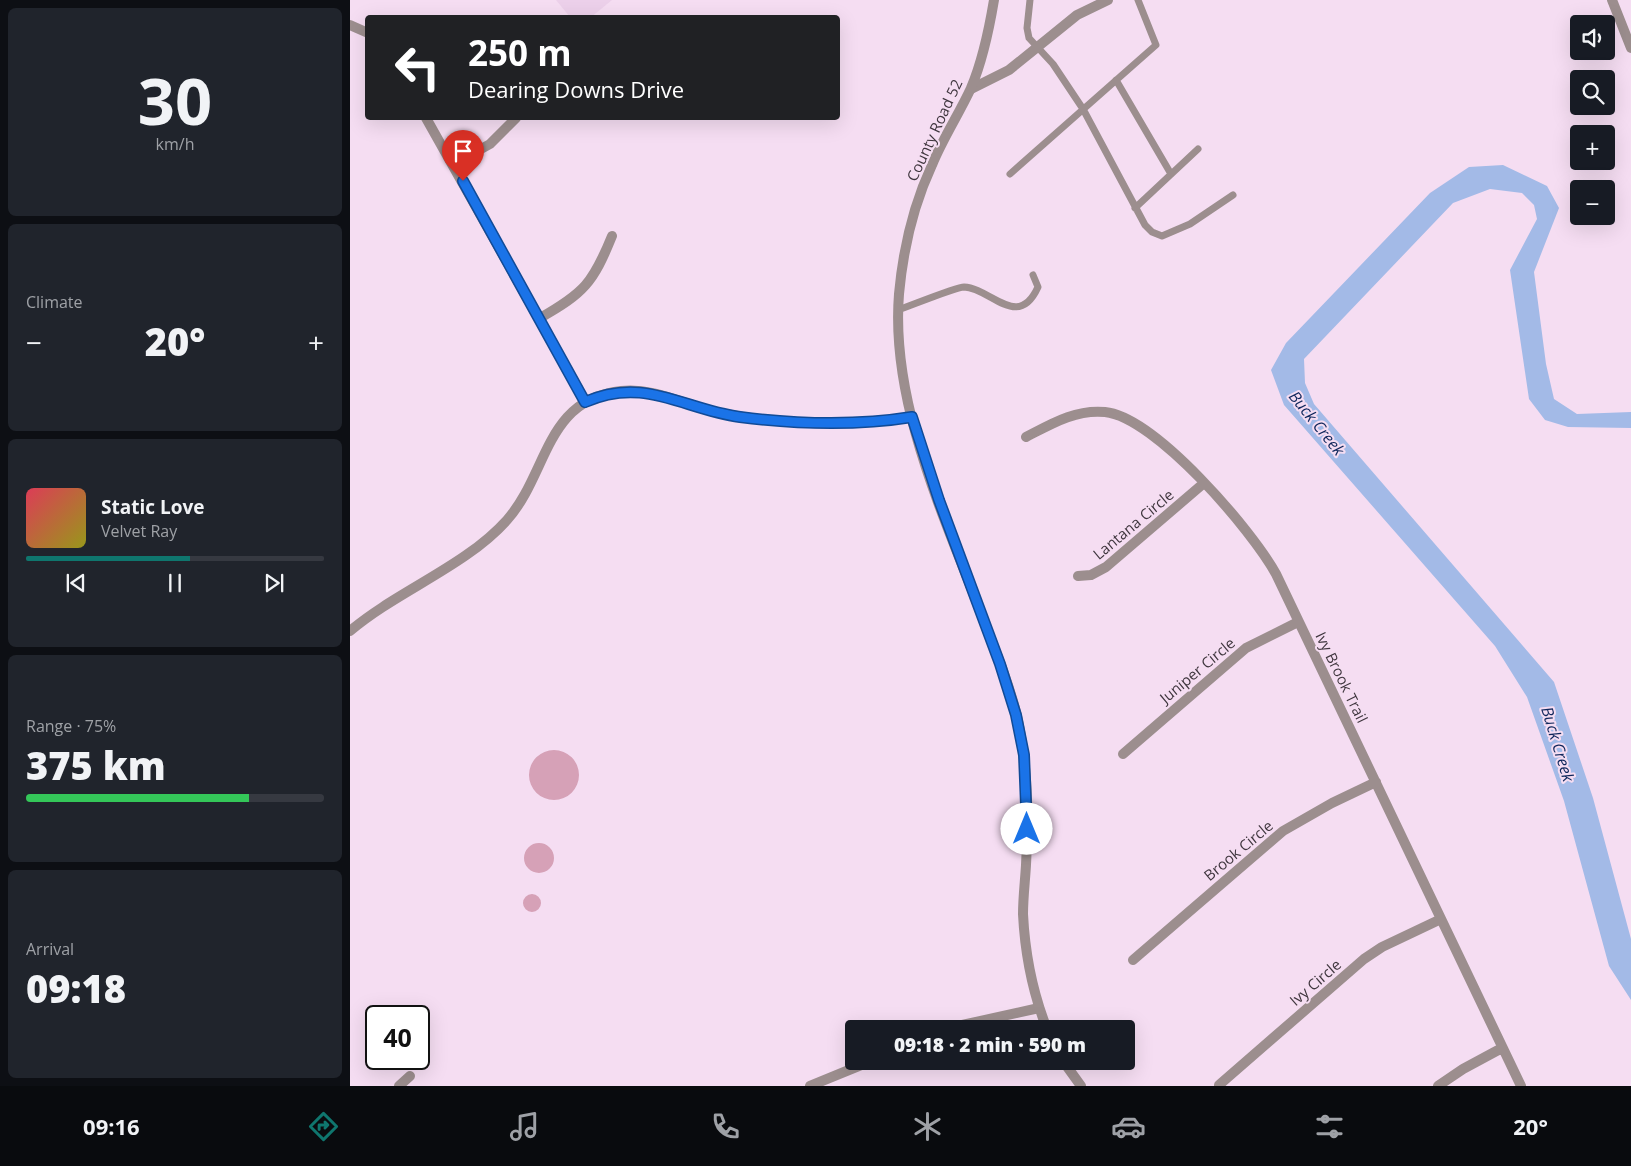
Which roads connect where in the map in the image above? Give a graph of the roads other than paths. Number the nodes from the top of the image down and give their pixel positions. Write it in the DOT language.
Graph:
graph roads {
  1 [pos="994,0"];
  2 [pos="1030,0"];
  3 [pos="1108,0"];
  4 [pos="1138,0"];
  5 [pos="1612,0"];
  6 [pos="1087,4"];
  7 [pos="350,25"];
  8 [pos="365,32"];
  9 [pos="1035,47"];
  10 [pos="1631,48"];
  11 [pos="1116,80"];
  12 [pos="971,88"];
  13 [pos="1083,109"];
  14 [pos="427,120"];
  15 [pos="514,120"];
  16 [pos="1198,149"];
  17 [pos="454,164"];
  18 [pos="1010,174"];
  19 [pos="1171,174"];
  20 [pos="1233,195"];
  21 [pos="1135,208"];
  22 [pos="612,236"];
  23 [pos="1033,275"];
  24 [pos="898,310"];
  25 [pos="540,318"];
  26 [pos="585,402"];
  27 [pos="912,417"];
  28 [pos="1026,437"];
  29 [pos="1204,483"];
  30 [pos="1078,576"];
  31 [pos="1298,622"];
  32 [pos="350,631"];
  33 [pos="1123,754"];
  34 [pos="1376,782"];
  35 [pos="1441,919"];
  36 [pos="1133,960"];
  37 [pos="1039,1008"];
  38 [pos="985,1020"];
  39 [pos="1044,1020"];
  40 [pos="1502,1048"];
  41 [pos="849,1070"];
  42 [pos="1070,1070"];
  43 [pos="410,1076"];
  44 [pos="1219,1085"];
  45 [pos="399,1086"];
  46 [pos="810,1086"];
  47 [pos="1081,1086"];
  48 [pos="1438,1086"];
  49 [pos="1521,1086"];
  1 -- 12 [label="street, County Road 52"];
  2 -- 9 [label="lane"];
  3 -- 6 [label="street"];
  4 -- 11 [label="lane"];
  5 -- 10 [label="street"];
  6 -- 9 [label="street"];
  7 -- 8 [label="street"];
  9 -- 12 [label="street"];
  9 -- 13 [label="lane"];
  11 -- 13 [label="lane"];
  11 -- 19 [label="lane"];
  12 -- 24 [label="street, County Road 52"];
  13 -- 18 [label="lane"];
  13 -- 21 [label="lane"];
  14 -- 17 [label="street"];
  15 -- 17 [label="street"];
  16 -- 19 [label="lane"];
  17 -- 25 [label="street"];
  19 -- 21 [label="lane"];
  20 -- 21 [label="lane"];
  22 -- 25 [label="street"];
  23 -- 24 [label="lane"];
  24 -- 27 [label="street, County Road 52"];
  25 -- 26 [label="street"];
  26 -- 27 [label="street"];
  26 -- 32 [label="street"];
  27 -- 37 [label="street, County Road 52"];
  28 -- 29 [label="street, Ivy Brook Trail"];
  29 -- 30 [label="street, Lantana Circle"];
  29 -- 31 [label="street, Ivy Brook Trail"];
  31 -- 33 [label="street, Juniper Circle"];
  31 -- 34 [label="street, Ivy Brook Trail"];
  34 -- 35 [label="street, Ivy Brook Trail"];
  34 -- 36 [label="street, Brook Circle"];
  35 -- 40 [label="street, Ivy Brook Trail"];
  35 -- 44 [label="street, Ivy Circle"];
  37 -- 38 [label="street"];
  37 -- 39 [label="street, County Road 52"];
  40 -- 48 [label="street"];
  40 -- 49 [label="street, Ivy Brook Trail"];
  41 -- 46 [label="street"];
  42 -- 47 [label="street"];
  43 -- 45 [label="street"];
}
